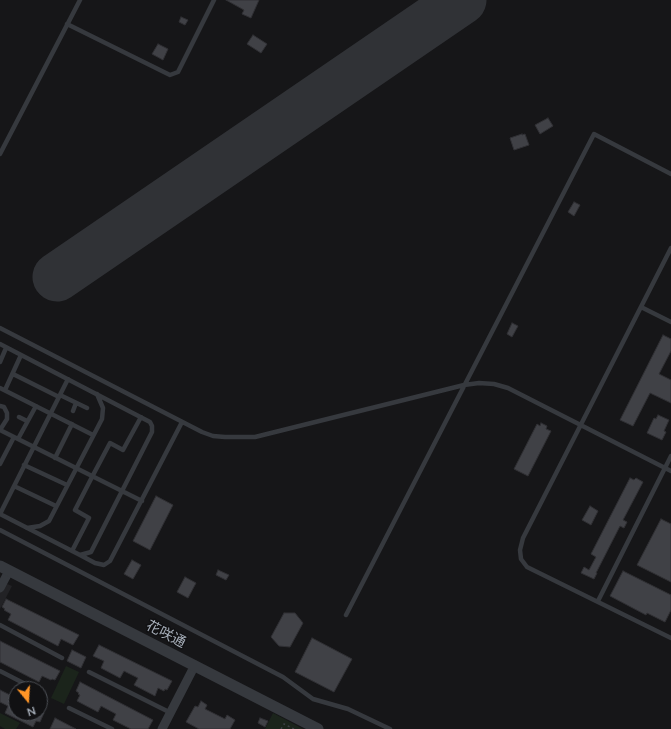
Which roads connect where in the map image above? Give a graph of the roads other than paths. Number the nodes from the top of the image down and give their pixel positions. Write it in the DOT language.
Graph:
graph roads {
  1 [pos="80,0"];
  2 [pos="214,0"];
  3 [pos="67,24"];
  4 [pos="0,154"];
  5 [pos="671,174"];
  6 [pos="671,248"];
  7 [pos="641,307"];
  8 [pos="671,322"];
  9 [pos="0,328"];
  10 [pos="0,344"];
  11 [pos="6,348"];
  12 [pos="22,355"];
  13 [pos="0,362"];
  14 [pos="13,374"];
  15 [pos="68,379"];
  16 [pos="464,386"];
  17 [pos="2,389"];
  18 [pos="97,394"];
  19 [pos="59,396"];
  20 [pos="76,403"];
  21 [pos="0,406"];
  22 [pos="36,406"];
  23 [pos="87,408"];
  24 [pos="73,411"];
  25 [pos="51,413"];
  26 [pos="19,417"];
  27 [pos="141,417"];
  28 [pos="27,422"];
  29 [pos="182,422"];
  30 [pos="72,424"];
  31 [pos="581,425"];
  32 [pos="94,435"];
  33 [pos="16,438"];
  34 [pos="33,447"];
  35 [pos="671,456"];
  36 [pos="55,458"];
  37 [pos="0,464"];
  38 [pos="24,465"];
  39 [pos="76,468"];
  40 [pos="665,468"];
  41 [pos="671,471"];
  42 [pos="92,476"];
  43 [pos="67,485"];
  44 [pos="14,486"];
  45 [pos="122,492"];
  46 [pos="142,501"];
  47 [pos="56,506"];
  48 [pos="0,514"];
  49 [pos="27,528"];
  50 [pos="0,530"];
  51 [pos="72,551"];
  52 [pos="80,555"];
  53 [pos="4,569"];
  54 [pos="0,588"];
  55 [pos="598,601"];
  56 [pos="346,615"];
  57 [pos="0,625"];
  58 [pos="671,638"];
  59 [pos="62,658"];
  60 [pos="195,665"];
  61 [pos="0,670"];
  62 [pos="89,672"];
  63 [pos="20,681"];
  64 [pos="70,708"];
  65 [pos="171,713"];
  66 [pos="313,728"];
  67 [pos="112,729"];
  68 [pos="162,729"];
  69 [pos="390,729"];
  1 -- 3 [label="lane"];
  2 -- 3 [label="lane"];
  3 -- 4 [label="lane"];
  5 -- 16 [label="lane"];
  6 -- 7 [label="lane"];
  7 -- 8 [label="lane"];
  7 -- 31 [label="lane"];
  9 -- 29 [label="lane"];
  10 -- 11 [label="lane"];
  11 -- 12 [label="lane"];
  11 -- 13 [label="lane"];
  12 -- 14 [label="lane"];
  12 -- 15 [label="lane"];
  14 -- 17 [label="lane"];
  14 -- 19 [label="lane"];
  15 -- 18 [label="lane"];
  15 -- 19 [label="lane"];
  16 -- 29 [label="lane"];
  16 -- 31 [label="lane"];
  16 -- 56 [label="lane"];
  17 -- 22 [label="lane"];
  18 -- 27 [label="lane"];
  18 -- 32 [label="lane"];
  19 -- 20 [label="lane"];
  19 -- 25 [label="lane"];
  20 -- 23 [label="lane"];
  20 -- 24 [label="lane"];
  21 -- 33 [label="lane"];
  22 -- 25 [label="lane"];
  22 -- 28 [label="lane"];
  25 -- 30 [label="lane"];
  25 -- 34 [label="lane"];
  26 -- 28 [label="lane"];
  27 -- 42 [label="lane"];
  27 -- 45 [label="lane"];
  28 -- 33 [label="lane"];
  29 -- 46 [label="lane"];
  30 -- 32 [label="lane"];
  30 -- 36 [label="lane"];
  31 -- 40 [label="lane"];
  31 -- 55 [label="lane"];
  32 -- 39 [label="lane"];
  33 -- 34 [label="lane"];
  33 -- 37 [label="lane"];
  34 -- 36 [label="lane"];
  34 -- 38 [label="lane"];
  35 -- 40 [label="lane"];
  36 -- 39 [label="lane"];
  38 -- 43 [label="lane"];
  38 -- 44 [label="lane"];
  39 -- 42 [label="lane"];
  39 -- 43 [label="lane"];
  40 -- 41 [label="lane"];
  40 -- 55 [label="lane"];
  42 -- 45 [label="lane"];
  42 -- 51 [label="lane"];
  43 -- 47 [label="lane"];
  44 -- 47 [label="lane"];
  44 -- 48 [label="lane"];
  45 -- 46 [label="lane"];
  45 -- 52 [label="lane"];
  46 -- 52 [label="lane"];
  47 -- 49 [label="lane"];
  48 -- 49 [label="lane"];
  49 -- 51 [label="lane"];
  50 -- 69 [label="lane"];
  51 -- 52 [label="lane"];
  53 -- 54 [label="street"];
  53 -- 60 [label="street, 花咲通"];
  55 -- 58 [label="lane"];
  57 -- 59 [label="lane"];
  60 -- 65 [label="street"];
  60 -- 66 [label="street, 花咲通"];
  61 -- 63 [label="lane"];
  62 -- 65 [label="lane"];
  64 -- 67 [label="lane"];
  65 -- 68 [label="street"];
}
